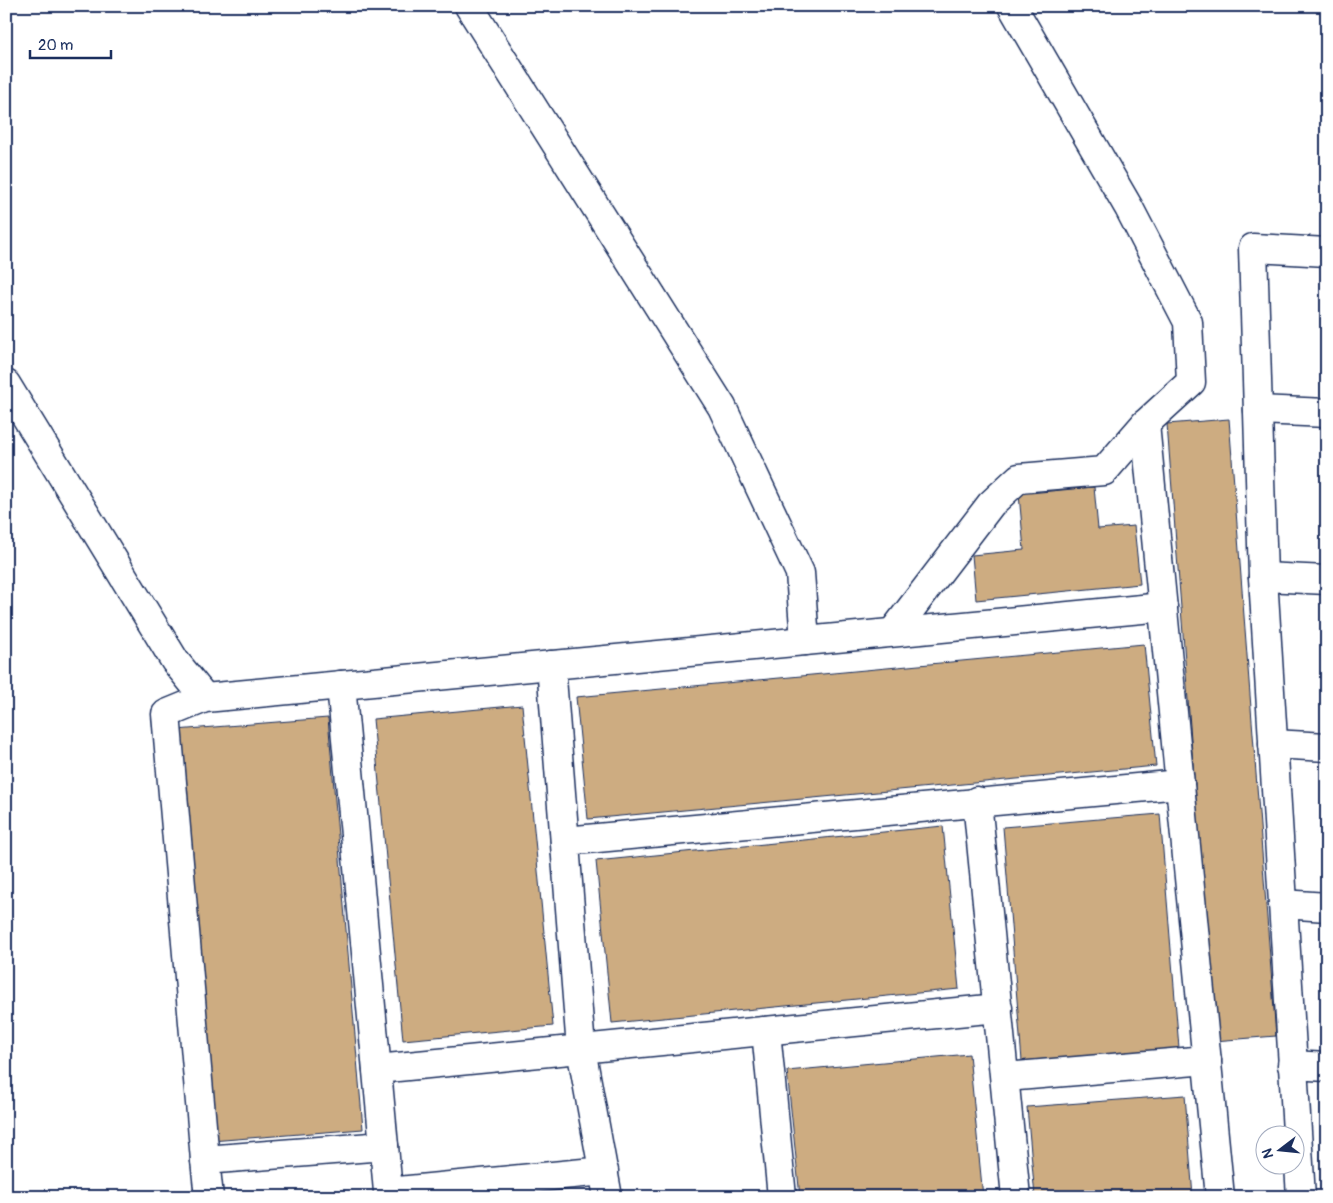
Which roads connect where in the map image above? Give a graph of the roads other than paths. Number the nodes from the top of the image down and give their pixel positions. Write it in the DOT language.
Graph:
graph roads {
  1 [pos="469,6"];
  2 [pos="1012,6"];
  3 [pos="1327,252"];
  4 [pos="6,384"];
  5 [pos="1258,410"];
  6 [pos="1327,413"];
  7 [pos="1145,424"];
  8 [pos="1263,577"];
  9 [pos="1327,580"];
  10 [pos="1163,607"];
  11 [pos="893,632"];
  12 [pos="805,641"];
  13 [pos="552,665"];
  14 [pos="341,685"];
  15 [pos="205,698"];
  16 [pos="1273,744"];
  17 [pos="1327,747"];
  18 [pos="1180,784"];
  19 [pos="977,801"];
  20 [pos="565,841"];
  21 [pos="1283,904"];
  22 [pos="1327,907"];
  23 [pos="998,1008"];
  24 [pos="766,1030"];
  25 [pos="581,1049"];
  26 [pos="1207,1060"];
  27 [pos="1292,1066"];
  28 [pos="1327,1067"];
  29 [pos="377,1069"];
  30 [pos="1004,1077"];
  31 [pos="384,1146"];
  32 [pos="205,1160"];
  33 [pos="606,1184"];
  34 [pos="506,1189"];
  35 [pos="209,1197"];
  36 [pos="782,1197"];
  37 [pos="1016,1197"];
  38 [pos="1220,1197"];
  39 [pos="1301,1197"];
  1 -- 12 [label="street"];
  2 -- 7 [label="street"];
  3 -- 5 [label="street"];
  4 -- 15 [label="street"];
  5 -- 6 [label="street"];
  5 -- 8 [label="street"];
  7 -- 10 [label="street"];
  7 -- 11 [label="street"];
  8 -- 9 [label="street"];
  8 -- 16 [label="street"];
  10 -- 11 [label="street"];
  10 -- 18 [label="street"];
  11 -- 12 [label="street"];
  12 -- 13 [label="street"];
  13 -- 14 [label="street"];
  13 -- 20 [label="street"];
  14 -- 15 [label="street"];
  14 -- 29 [label="street"];
  15 -- 32 [label="street"];
  16 -- 17 [label="street"];
  16 -- 21 [label="street"];
  18 -- 19 [label="street"];
  18 -- 26 [label="street"];
  19 -- 20 [label="street"];
  19 -- 23 [label="street"];
  20 -- 25 [label="street"];
  21 -- 22 [label="street"];
  21 -- 27 [label="street"];
  23 -- 24 [label="street"];
  23 -- 30 [label="street"];
  24 -- 25 [label="street"];
  24 -- 36 [label="street"];
  25 -- 29 [label="street"];
  25 -- 33 [label="street"];
  26 -- 30 [label="street"];
  26 -- 38 [label="street"];
  27 -- 28 [label="street"];
  27 -- 39 [label="street"];
  29 -- 31 [label="street"];
  30 -- 37 [label="street"];
  31 -- 32 [label="street"];
  31 -- 34 [label="street"];
  32 -- 35 [label="street"];
  33 -- 34 [label="street"];
}
